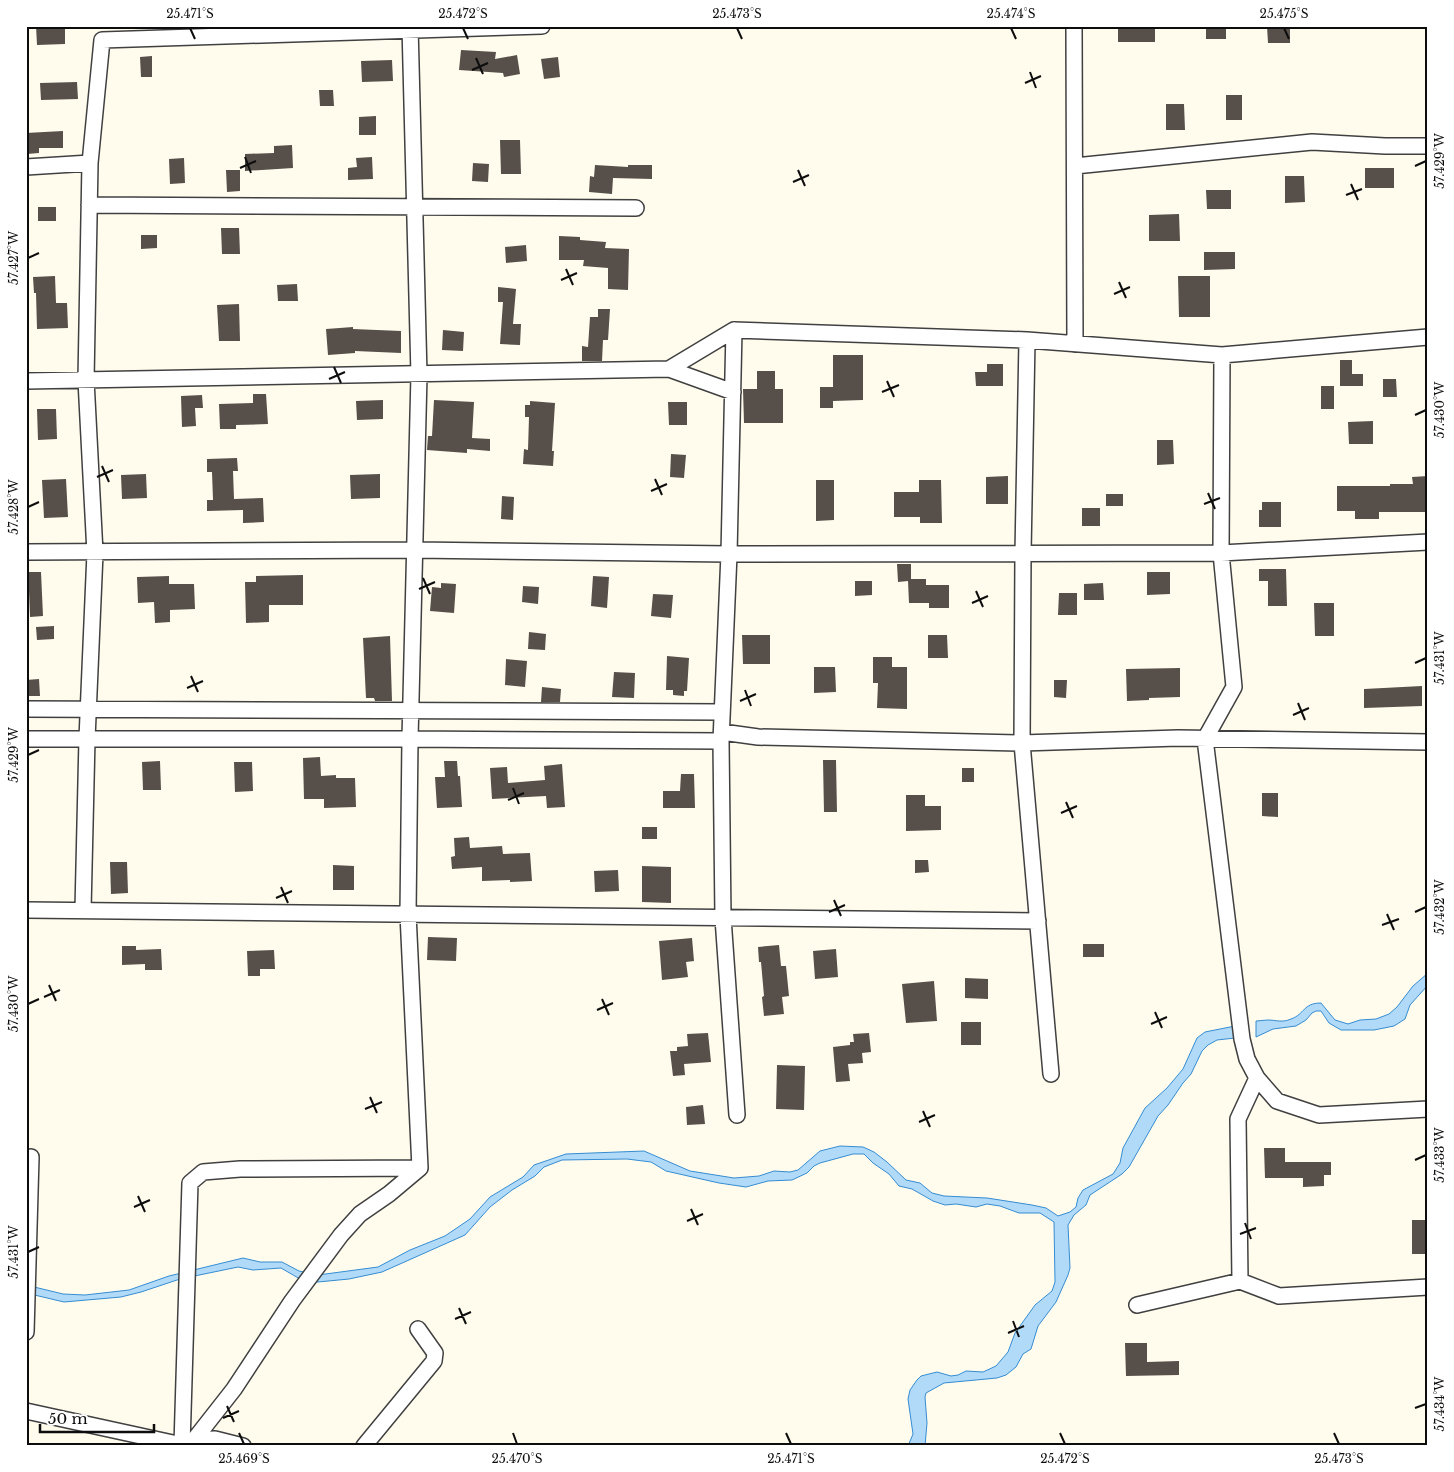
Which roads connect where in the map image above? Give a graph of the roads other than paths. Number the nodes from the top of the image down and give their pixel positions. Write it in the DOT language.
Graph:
graph roads {
  1 [pos="542,26"];
  2 [pos="1074,26"];
  3 [pos="410,28"];
  4 [pos="102,33"];
  5 [pos="1428,146"];
  6 [pos="90,163"];
  7 [pos="1075,166"];
  8 [pos="26,167"];
  9 [pos="89,205"];
  10 [pos="415,206"];
  11 [pos="636,208"];
  12 [pos="734,330"];
  13 [pos="1428,337"];
  14 [pos="1027,340"];
  15 [pos="1075,344"];
  16 [pos="1222,355"];
  17 [pos="669,369"];
  18 [pos="419,375"];
  19 [pos="86,380"];
  20 [pos="26,381"];
  21 [pos="733,392"];
  22 [pos="1428,542"];
  23 [pos="415,550"];
  24 [pos="26,552"];
  25 [pos="94,552"];
  26 [pos="1023,553"];
  27 [pos="1221,553"];
  28 [pos="729,554"];
  29 [pos="26,709"];
  30 [pos="88,709"];
  31 [pos="411,710"];
  32 [pos="722,712"];
  33 [pos="722,736"];
  34 [pos="26,739"];
  35 [pos="87,739"];
  36 [pos="410,739"];
  37 [pos="1205,739"];
  38 [pos="1428,742"];
  39 [pos="1022,743"];
  40 [pos="26,910"];
  41 [pos="83,910"];
  42 [pos="408,914"];
  43 [pos="723,918"];
  44 [pos="1038,921"];
  45 [pos="1052,1074"];
  46 [pos="1256,1078"];
  47 [pos="1428,1109"];
  48 [pos="737,1115"];
  49 [pos="31,1157"];
  50 [pos="420,1168"];
  51 [pos="1240,1281"];
  52 [pos="1428,1287"];
  53 [pos="1137,1305"];
  54 [pos="418,1329"];
  55 [pos="26,1332"];
  56 [pos="26,1411"];
  57 [pos="188,1442"];
  58 [pos="243,1446"];
  59 [pos="364,1446"];
  1 -- 3 [label="street"];
  2 -- 7 [label="street"];
  3 -- 4 [label="street"];
  3 -- 10 [label="street"];
  4 -- 6 [label="street"];
  5 -- 7 [label="street"];
  6 -- 8 [label="street"];
  6 -- 9 [label="street"];
  7 -- 15 [label="street"];
  9 -- 10 [label="street"];
  9 -- 19 [label="street"];
  10 -- 11 [label="street"];
  10 -- 18 [label="street"];
  12 -- 14 [label="street"];
  12 -- 17 [label="street"];
  12 -- 21 [label="street"];
  13 -- 16 [label="street"];
  14 -- 15 [label="street"];
  14 -- 26 [label="street"];
  15 -- 16 [label="street"];
  16 -- 27 [label="street"];
  17 -- 18 [label="street"];
  17 -- 21 [label="street"];
  18 -- 19 [label="street"];
  18 -- 23 [label="street"];
  19 -- 20 [label="street"];
  19 -- 25 [label="street"];
  21 -- 28 [label="street"];
  22 -- 27 [label="street"];
  23 -- 25 [label="street"];
  23 -- 28 [label="street"];
  23 -- 31 [label="street"];
  24 -- 25 [label="street"];
  25 -- 30 [label="street"];
  26 -- 27 [label="street"];
  26 -- 28 [label="street"];
  26 -- 39 [label="street"];
  27 -- 37 [label="street"];
  28 -- 32 [label="street"];
  29 -- 30 [label="street"];
  30 -- 31 [label="street"];
  30 -- 35 [label="street"];
  31 -- 32 [label="street"];
  31 -- 36 [label="street"];
  32 -- 33 [label="street"];
  33 -- 36 [label="street"];
  33 -- 39 [label="street"];
  33 -- 43 [label="street"];
  34 -- 35 [label="street"];
  35 -- 36 [label="street"];
  35 -- 41 [label="street"];
  36 -- 42 [label="street"];
  37 -- 38 [label="street"];
  37 -- 39 [label="street"];
  37 -- 46 [label="street"];
  39 -- 44 [label="street"];
  40 -- 41 [label="street"];
  41 -- 42 [label="street"];
  42 -- 43 [label="street"];
  42 -- 50 [label="street"];
  43 -- 44 [label="street"];
  43 -- 48 [label="street"];
  44 -- 45 [label="street"];
  46 -- 47 [label="street"];
  46 -- 51 [label="street"];
  49 -- 55 [label="street"];
  50 -- 57 [label="street"];
  50 -- 57 [label="street"];
  51 -- 52 [label="street"];
  51 -- 53 [label="street"];
  54 -- 59 [label="street"];
  56 -- 57 [label="street"];
  57 -- 58 [label="street"];
}
